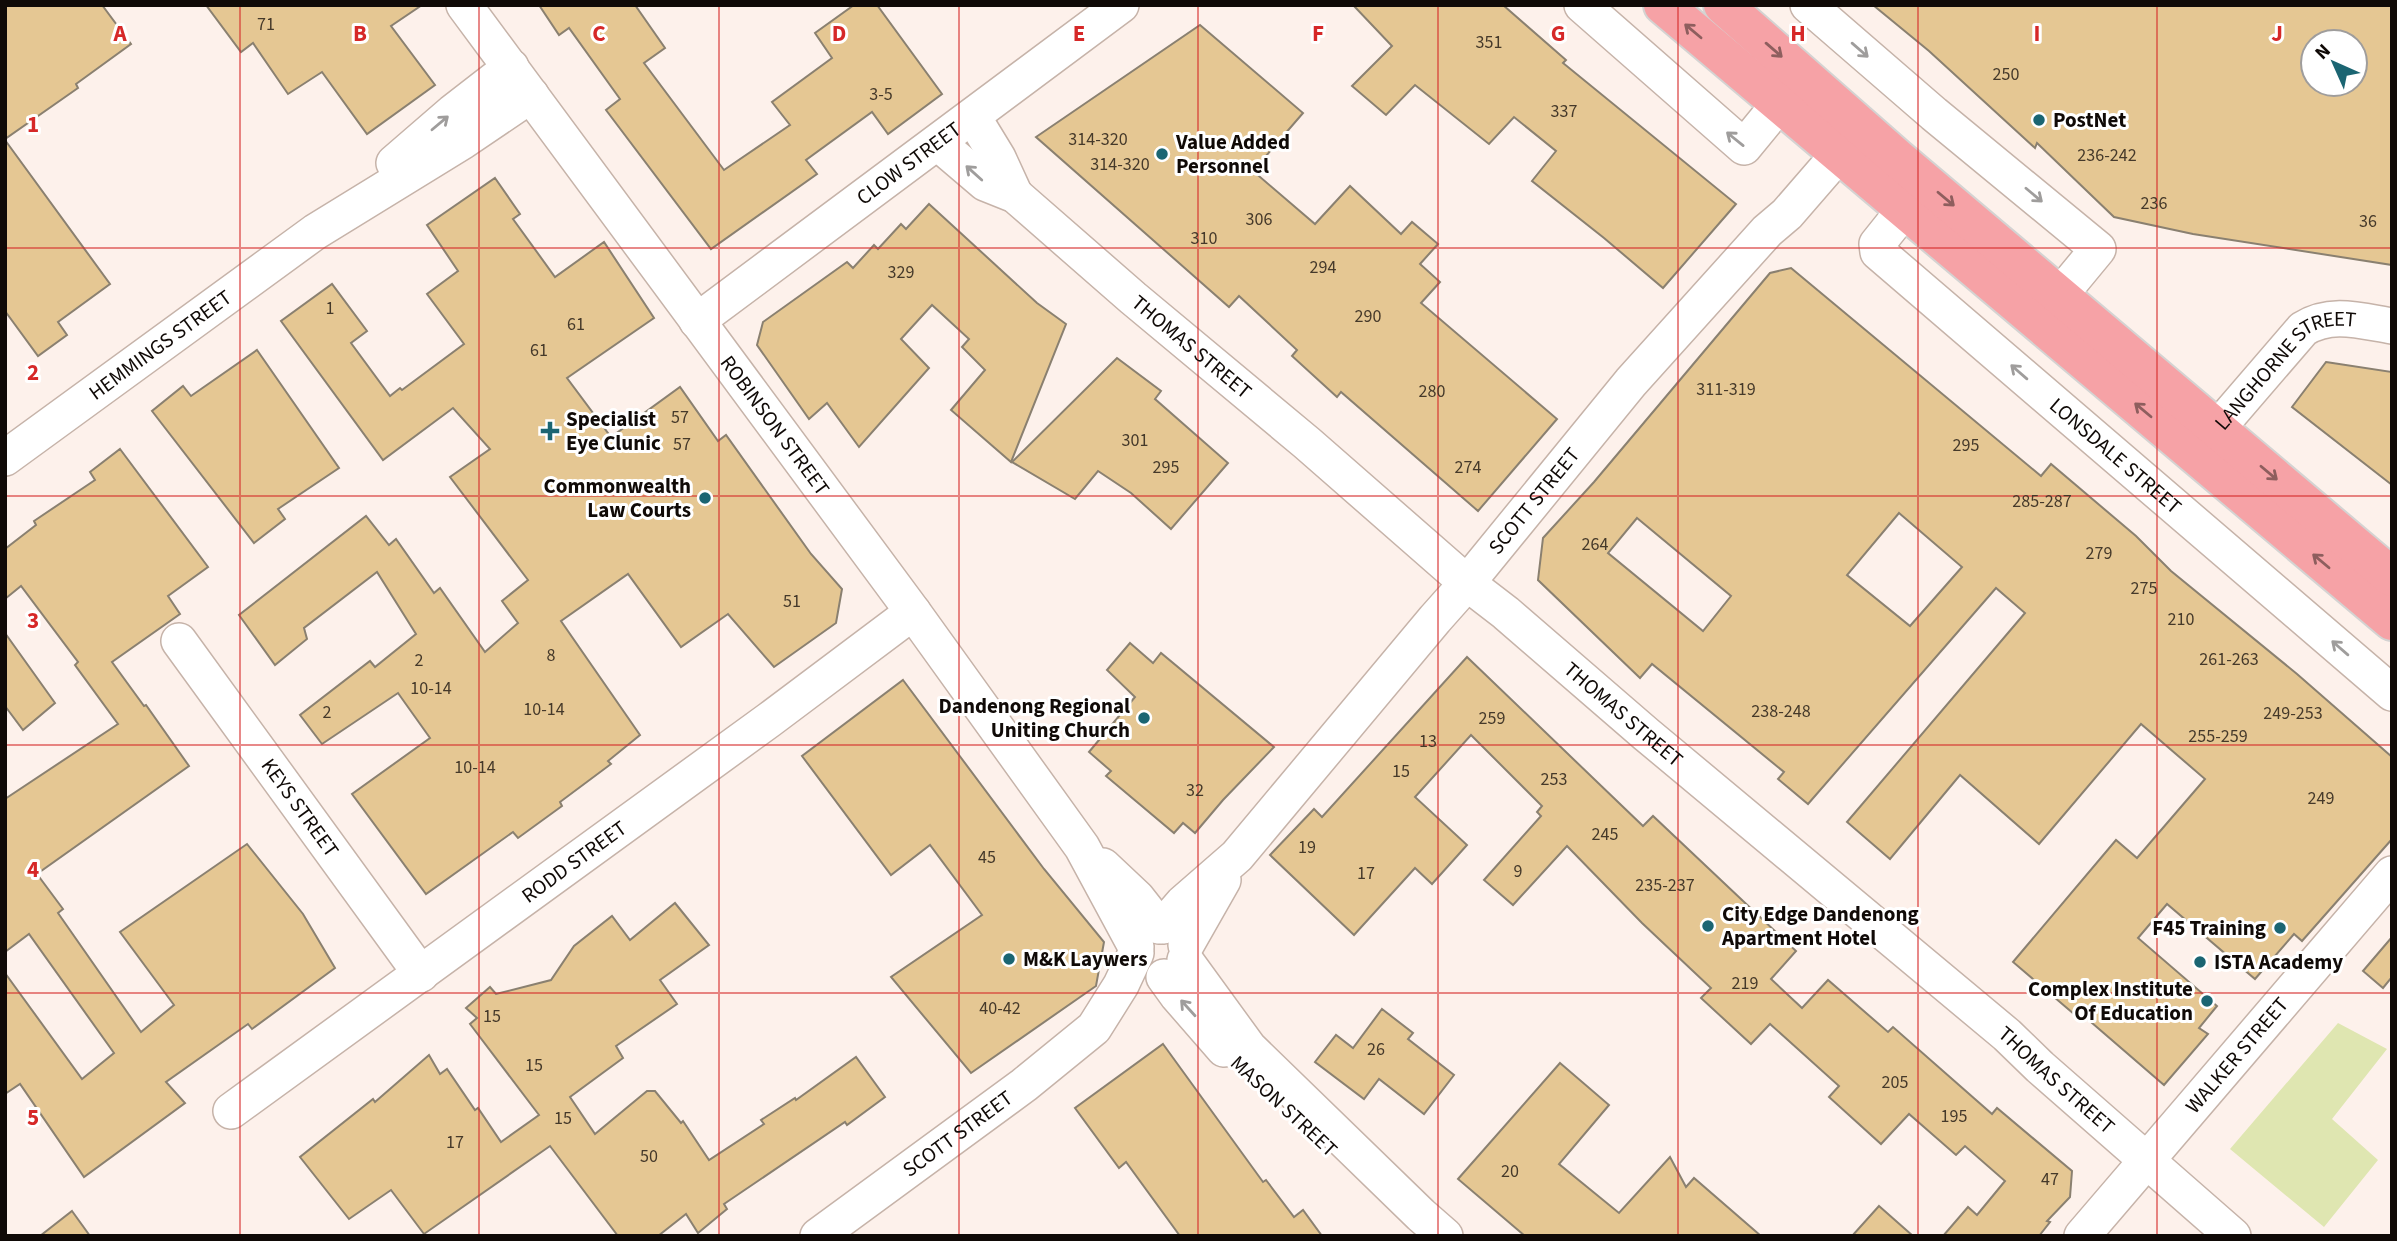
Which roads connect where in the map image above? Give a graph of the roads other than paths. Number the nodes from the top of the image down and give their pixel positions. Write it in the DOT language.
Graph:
graph roads {
  1 [pos="464,5"];
  2 [pos="1121,5"];
  3 [pos="1581,5"];
  4 [pos="1663,5"];
  5 [pos="1723,5"];
  6 [pos="1808,5"];
  7 [pos="521,81"];
  8 [pos="1780,103"];
  9 [pos="973,117"];
  10 [pos="938,143"];
  11 [pos="1839,154"];
  12 [pos="1014,195"];
  13 [pos="1905,209"];
  14 [pos="2060,295"];
  15 [pos="697,321"];
  16 [pos="2392,326"];
  17 [pos="2206,441"];
  18 [pos="5,458"];
  19 [pos="2392,577"];
  20 [pos="1467,583"];
  21 [pos="913,612"];
  22 [pos="2392,621"];
  23 [pos="179,641"];
  24 [pos="2392,693"];
  25 [pos="2392,874"];
  26 [pos="1161,951"];
  27 [pos="421,974"];
  28 [pos="1249,1048"];
  29 [pos="231,1111"];
  30 [pos="2147,1162"];
  31 [pos="1433,1226"];
  32 [pos="818,1236"];
  33 [pos="2082,1236"];
  34 [pos="2233,1236"];
  1 -- 7 [label="street, ROBINSON STREET"];
  2 -- 9 [label="street, CLOW STREET"];
  8 -- 3 [label="street, one-way"];
  8 -- 4 [label="highway, one-way"];
  5 -- 14 [label="highway, one-way"];
  6 -- 14 [label="street, one-way"];
  7 -- 15 [label="street, ROBINSON STREET"];
  7 -- 18 [label="street, HEMMINGS STREET"];
  8 -- 11 [label="highway"];
  9 -- 10 [label="street, CLOW STREET"];
  9 -- 12 [label="street, THOMAS STREET"];
  12 -- 10 [label="street, THOMAS STREET, one-way"];
  10 -- 15 [label="street, CLOW STREET"];
  11 -- 13 [label="highway"];
  11 -- 20 [label="street, SCOTT STREET"];
  12 -- 20 [label="street, THOMAS STREET"];
  17 -- 13 [label="highway, one-way"];
  24 -- 13 [label="street, LONSDALE STREET, one-way"];
  14 -- 17 [label="highway"];
  15 -- 21 [label="street, ROBINSON STREET"];
  16 -- 17 [label="street, LANGHORNE STREET"];
  17 -- 19 [label="highway, one-way"];
  22 -- 17 [label="highway, one-way"];
  20 -- 26 [label="street, SCOTT STREET"];
  20 -- 30 [label="street, THOMAS STREET"];
  21 -- 26 [label="street, ROBINSON STREET"];
  21 -- 27 [label="street, RODD STREET"];
  23 -- 27 [label="street, KEYS STREET"];
  25 -- 30 [label="street, WALKER STREET"];
  26 -- 28 [label="street, ROBINSON STREET"];
  31 -- 26 [label="street, MASON STREET, one-way"];
  26 -- 32 [label="street, SCOTT STREET"];
  27 -- 29 [label="street, RODD STREET"];
  28 -- 31 [label="street, MASON STREET"];
  30 -- 33 [label="street, WALKER STREET"];
  30 -- 34 [label="street, THOMAS STREET"];
}
